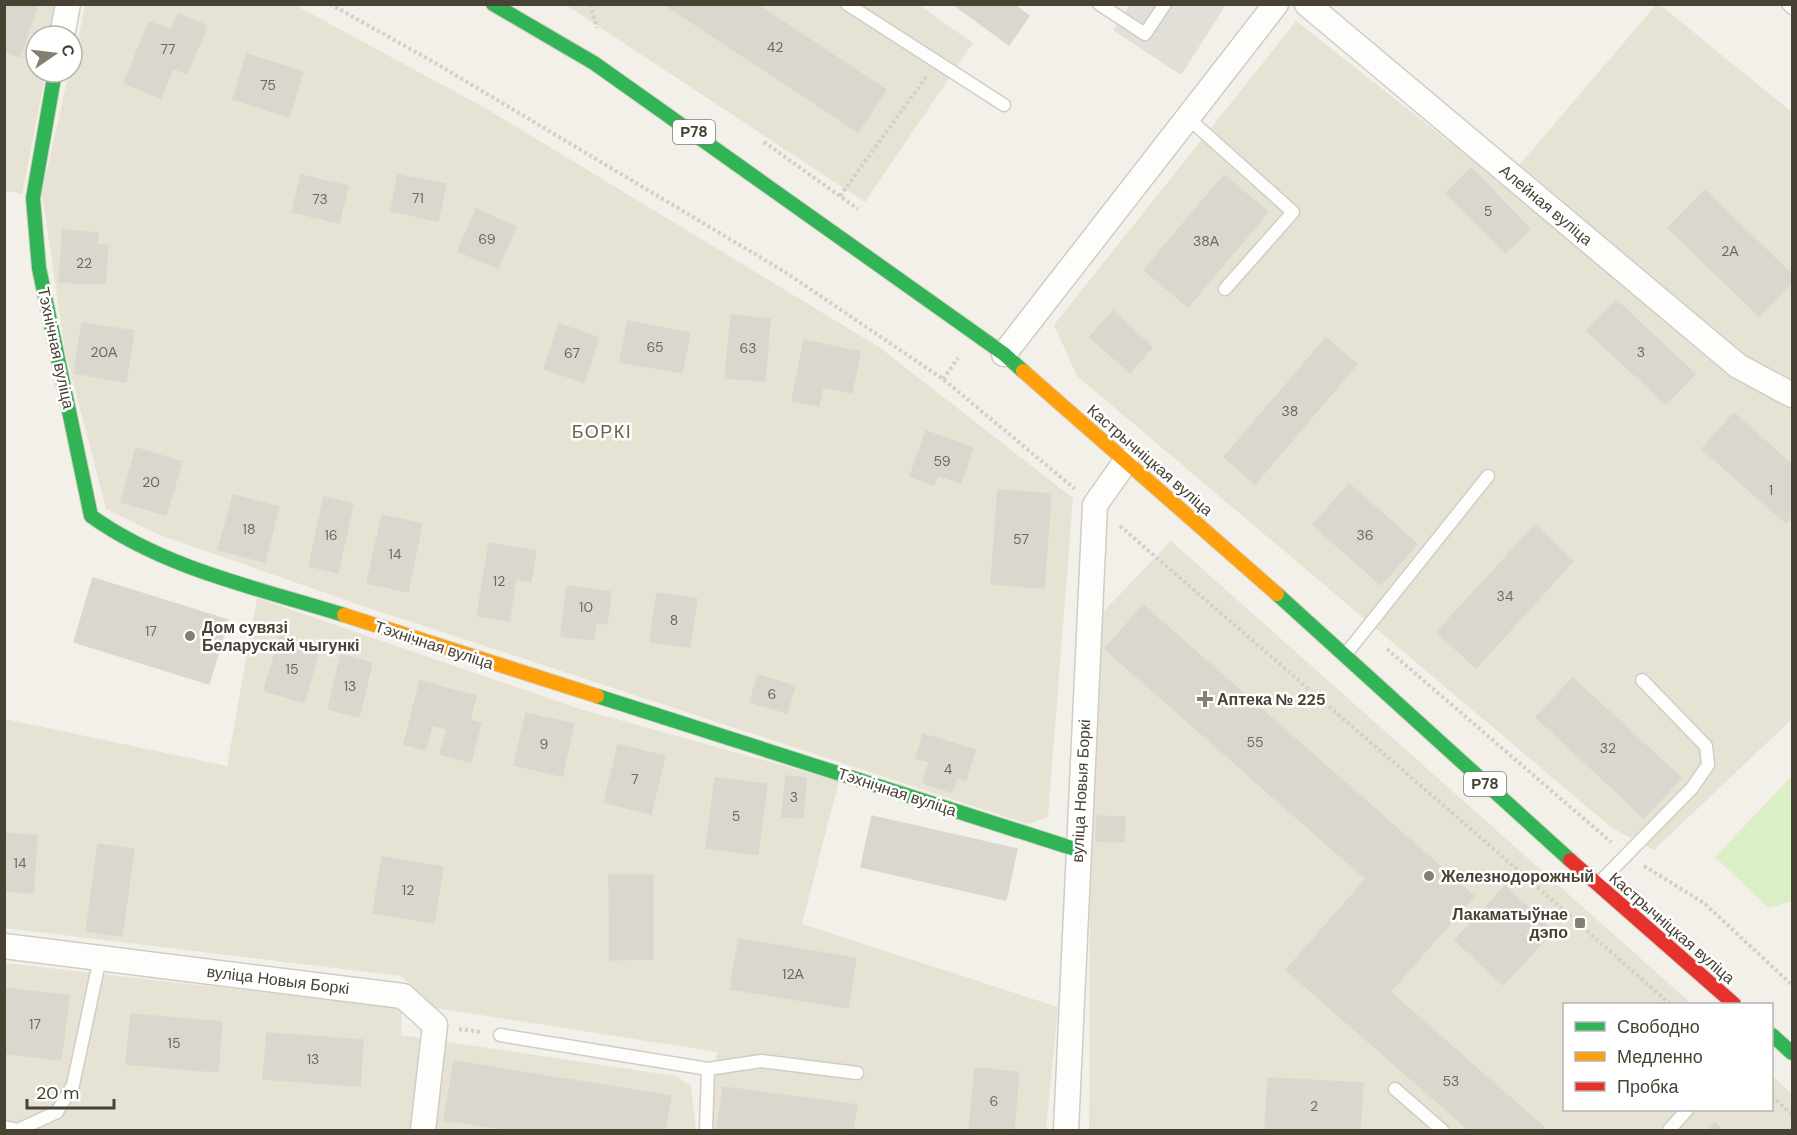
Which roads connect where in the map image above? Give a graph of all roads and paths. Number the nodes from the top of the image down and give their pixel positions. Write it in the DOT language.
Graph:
graph roads {
  1 [pos="68,4"];
  2 [pos="330,4"];
  3 [pos="493,4"];
  4 [pos="590,4"];
  5 [pos="847,4"];
  6 [pos="1099,4"];
  7 [pos="1165,4"];
  8 [pos="1276,4"];
  9 [pos="1307,4"];
  10 [pos="1788,4"];
  11 [pos="1792,8"];
  12 [pos="64,24"];
  13 [pos="599,34"];
  14 [pos="937,62"];
  15 [pos="53,84"];
  16 [pos="1004,105"];
  17 [pos="1188,118"];
  18 [pos="840,196"];
  19 [pos="1225,289"];
  20 [pos="1004,354"];
  21 [pos="1792,395"];
  22 [pos="1126,461"];
  23 [pos="1488,476"];
  24 [pos="1095,505"];
  25 [pos="1344,656"];
  26 [pos="1642,680"];
  27 [pos="1078,850"];
  28 [pos="1597,885"];
  29 [pos="4,946"];
  30 [pos="100,958"];
  31 [pos="1668,1003"];
  32 [pos="1732,1003"];
  33 [pos="435,1025"];
  34 [pos="500,1035"];
  35 [pos="1773,1036"];
  36 [pos="1792,1053"];
  37 [pos="708,1069"];
  38 [pos="857,1072"];
  39 [pos="1395,1089"];
  40 [pos="1773,1097"];
  41 [pos="1686,1111"];
  42 [pos="1792,1115"];
  43 [pos="4,1126"];
  44 [pos="423,1131"];
  45 [pos="706,1131"];
  46 [pos="1066,1131"];
  47 [pos="1442,1131"];
  48 [pos="1669,1131"];
  1 -- 12 [label="street"];
  2 -- 24 [label="path"];
  3 -- 20 [label="main road, Кастрычніцкая вуліца / Р78"];
  4 -- 13 [label="path"];
  5 -- 14 [label="lane"];
  6 -- 7 [label="lane"];
  8 -- 17 [label="street"];
  9 -- 21 [label="street, Алейная вуліца"];
  10 -- 11 [label="lane"];
  14 -- 16 [label="lane"];
  14 -- 18 [label="path"];
  15 -- 27 [label="main road, Тэхнічная вуліца"];
  17 -- 19 [label="lane"];
  17 -- 20 [label="street"];
  20 -- 22 [label="main road, Кастрычніцкая вуліца / Р78"];
  22 -- 24 [label="street"];
  22 -- 25 [label="main road, Кастрычніцкая вуліца / Р78"];
  23 -- 25 [label="lane"];
  24 -- 27 [label="street, вуліца Новыя Боркі"];
  24 -- 31 [label="path"];
  25 -- 28 [label="main road, Кастрычніцкая вуліца / Р78"];
  26 -- 28 [label="lane"];
  27 -- 46 [label="street, вуліца Новыя Боркі"];
  28 -- 32 [label="main road, Кастрычніцкая вуліца / Р78"];
  29 -- 30 [label="street, вуліца Новыя Боркі"];
  30 -- 33 [label="street, вуліца Новыя Боркі"];
  30 -- 43 [label="lane"];
  33 -- 34 [label="path"];
  33 -- 44 [label="street"];
  34 -- 37 [label="lane"];
  35 -- 36 [label="main road"];
  37 -- 38 [label="lane"];
  37 -- 45 [label="lane"];
  39 -- 47 [label="lane"];
  40 -- 42 [label="path"];
  41 -- 48 [label="lane"];
}
